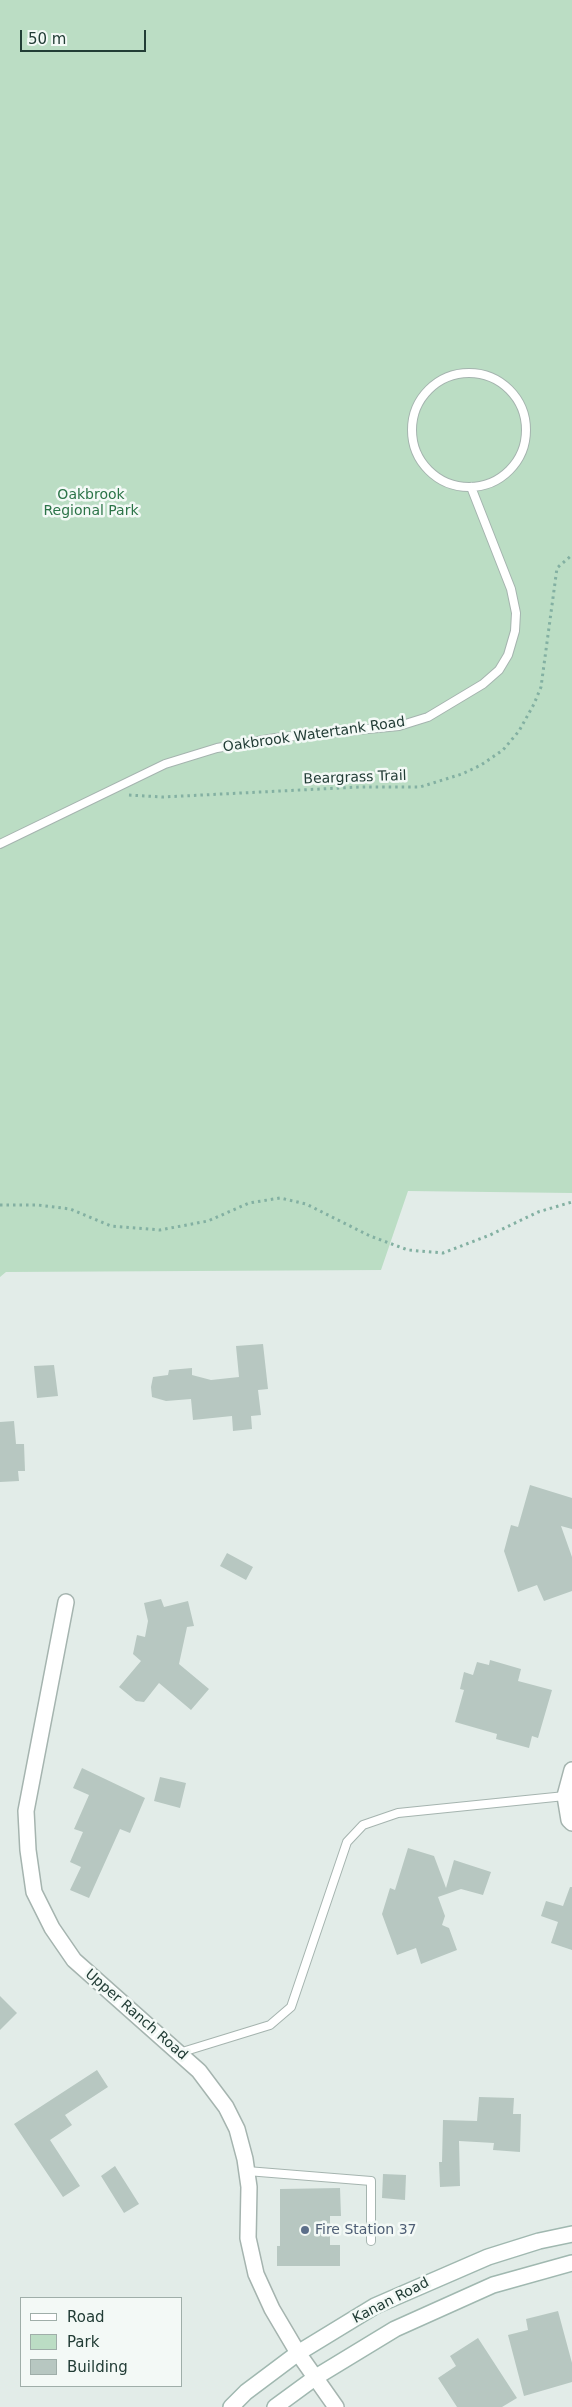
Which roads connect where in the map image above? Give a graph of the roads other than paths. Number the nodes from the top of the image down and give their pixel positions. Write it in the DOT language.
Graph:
graph roads {
  1 [pos="471,488"];
  2 [pos="0,844"];
  3 [pos="66,1602"];
  4 [pos="572,1770"];
  5 [pos="565,1796"];
  6 [pos="572,1824"];
  7 [pos="179,2053"];
  8 [pos="247,2171"];
  9 [pos="572,2234"];
  10 [pos="371,2241"];
  11 [pos="572,2263"];
  12 [pos="298,2353"];
  13 [pos="316,2377"];
  14 [pos="231,2407"];
  15 [pos="275,2407"];
  16 [pos="336,2407"];
  1 -- 1 [label="lane"];
  1 -- 2 [label="lane, Oakbrook Watertank Road"];
  3 -- 7 [label="street, Upper Ranch Road"];
  4 -- 5 [label="street"];
  5 -- 6 [label="street"];
  5 -- 7 [label="lane"];
  7 -- 8 [label="street, Upper Ranch Road"];
  8 -- 10 [label="lane"];
  8 -- 12 [label="street, Upper Ranch Road"];
  9 -- 12 [label="street, Kanan Road"];
  11 -- 13 [label="street, Kanan Road"];
  12 -- 13 [label="street, Upper Ranch Road"];
  12 -- 14 [label="street, Kanan Road"];
  13 -- 15 [label="street, Kanan Road"];
  13 -- 16 [label="street, Upper Ranch Road"];
}
